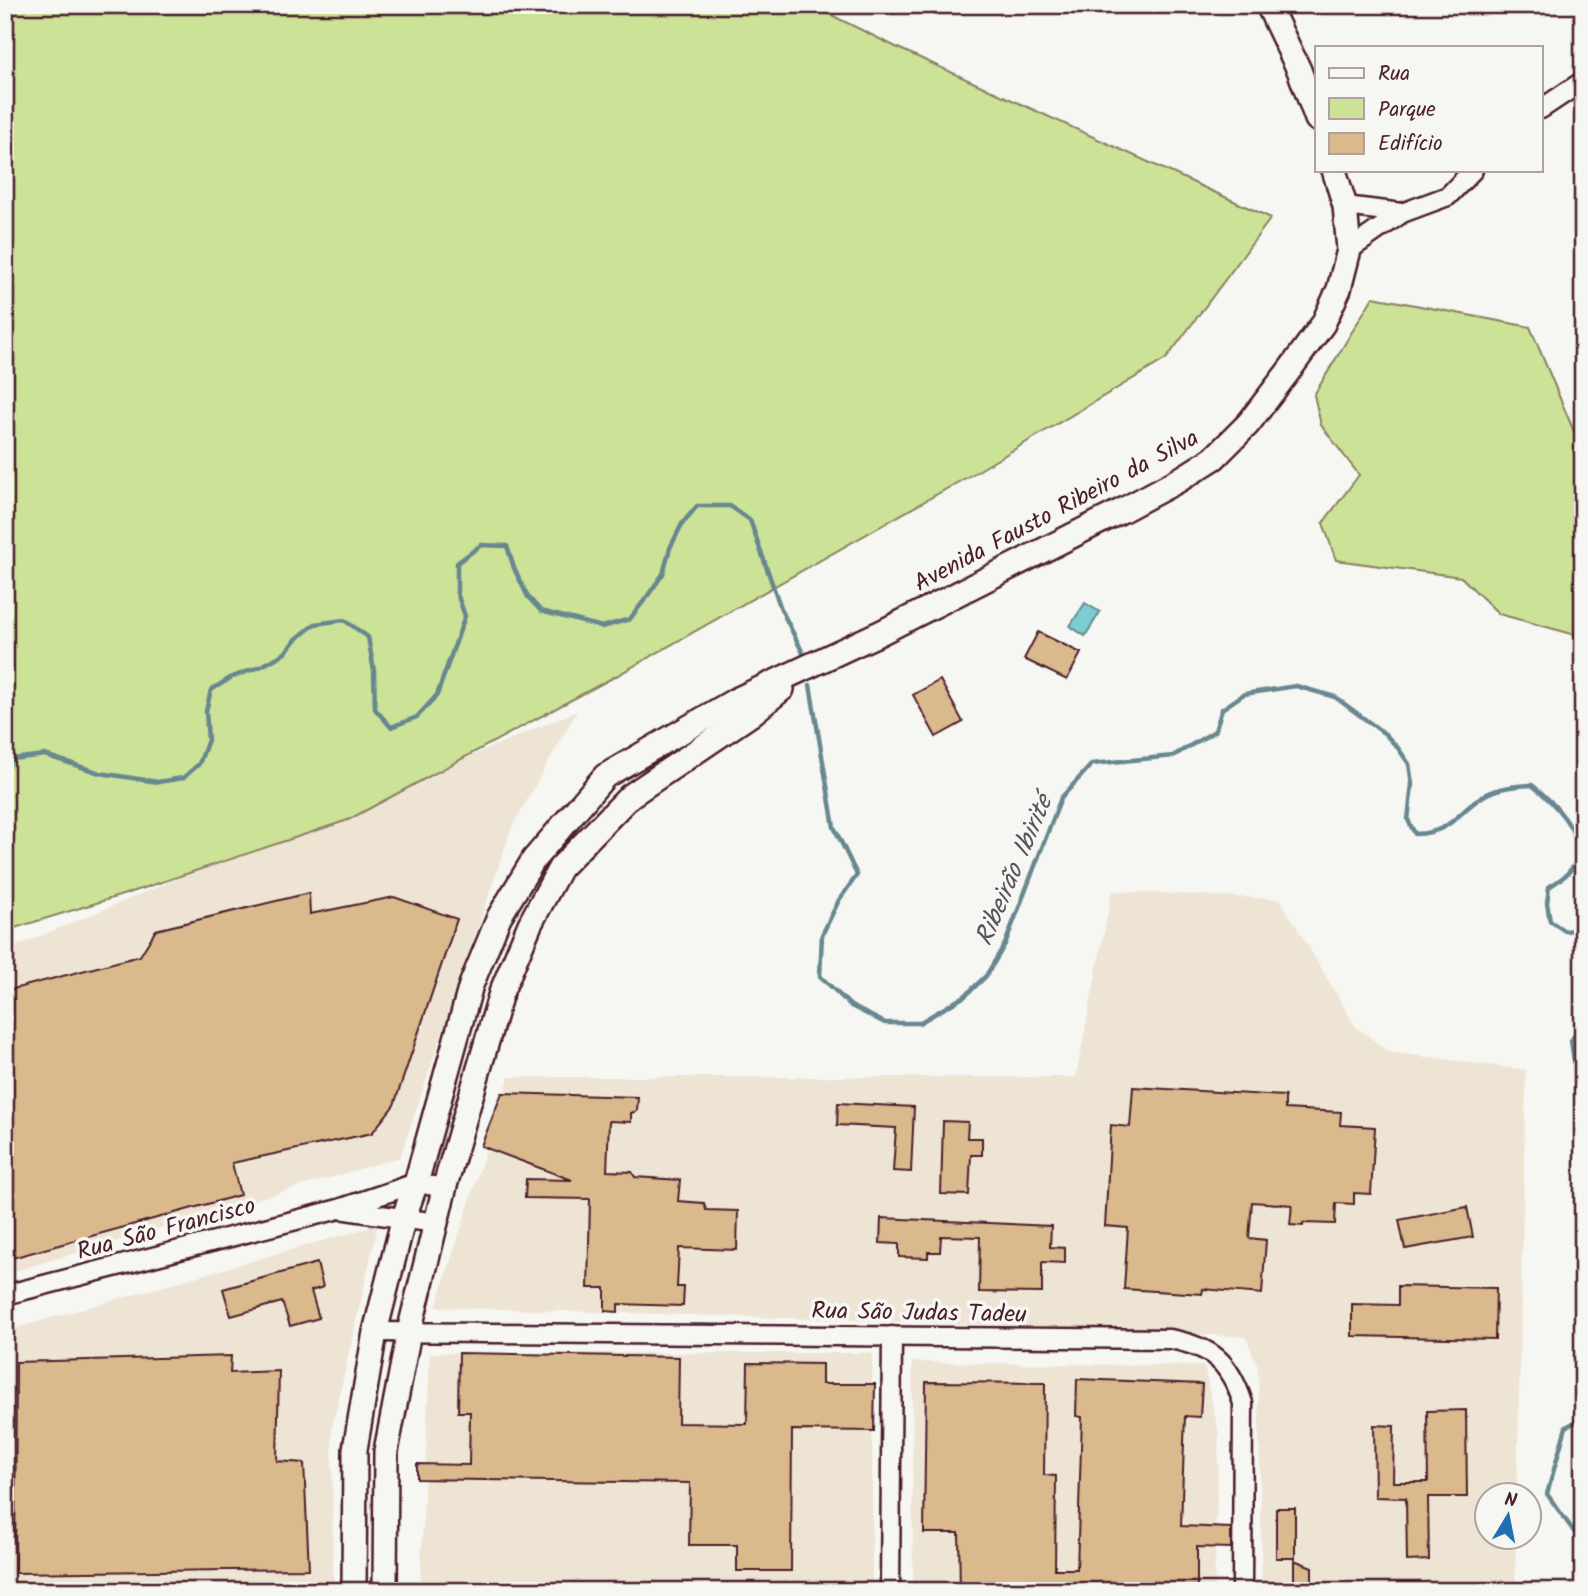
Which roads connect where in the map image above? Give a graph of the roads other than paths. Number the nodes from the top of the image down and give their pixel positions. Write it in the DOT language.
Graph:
graph roads {
  1 [pos="1268,5"];
  2 [pos="1583,80"];
  3 [pos="1542,108"];
  4 [pos="1315,114"];
  5 [pos="1335,172"];
  6 [pos="1471,172"];
  7 [pos="1345,206"];
  8 [pos="1402,213"];
  9 [pos="1349,250"];
  10 [pos="812,666"];
  11 [pos="605,776"];
  12 [pos="630,796"];
  13 [pos="416,1183"];
  14 [pos="444,1188"];
  15 [pos="339,1209"];
  16 [pos="404,1217"];
  17 [pos="436,1223"];
  18 [pos="5,1295"];
  19 [pos="375,1332"];
  20 [pos="409,1332"];
  21 [pos="892,1336"];
  22 [pos="355,1449"];
  23 [pos="386,1451"];
  24 [pos="354,1591"];
  25 [pos="385,1591"];
  26 [pos="890,1591"];
  27 [pos="1242,1591"];
  1 -- 4 [label="main road"];
  2 -- 3 [label="street"];
  5 -- 7 [label="main road, Avenida Fausto Ribeiro da Silva"];
  6 -- 8 [label="street"];
  7 -- 8 [label="street"];
  7 -- 9 [label="main road, Avenida Fausto Ribeiro da Silva"];
  8 -- 9 [label="street"];
  9 -- 10 [label="main road, Avenida Fausto Ribeiro da Silva"];
  10 -- 11 [label="main road"];
  10 -- 12 [label="main road"];
  11 -- 12 [label="main road"];
  11 -- 13 [label="main road"];
  12 -- 14 [label="main road"];
  13 -- 14 [label="street, Rua São Francisco"];
  13 -- 15 [label="street, Rua São Francisco"];
  13 -- 16 [label="main road"];
  14 -- 17 [label="main road"];
  15 -- 16 [label="street, Rua São Francisco"];
  15 -- 18 [label="street, Rua São Francisco"];
  16 -- 17 [label="street, Rua São Francisco"];
  16 -- 19 [label="main road"];
  17 -- 20 [label="main road"];
  19 -- 20 [label="street, Rua São Judas Tadeu"];
  19 -- 22 [label="main road"];
  20 -- 21 [label="street, Rua São Judas Tadeu"];
  20 -- 23 [label="main road"];
  21 -- 26 [label="street"];
  21 -- 27 [label="street, Rua São Judas Tadeu"];
  22 -- 23 [label="main road"];
  22 -- 24 [label="main road"];
  23 -- 25 [label="main road"];
}
